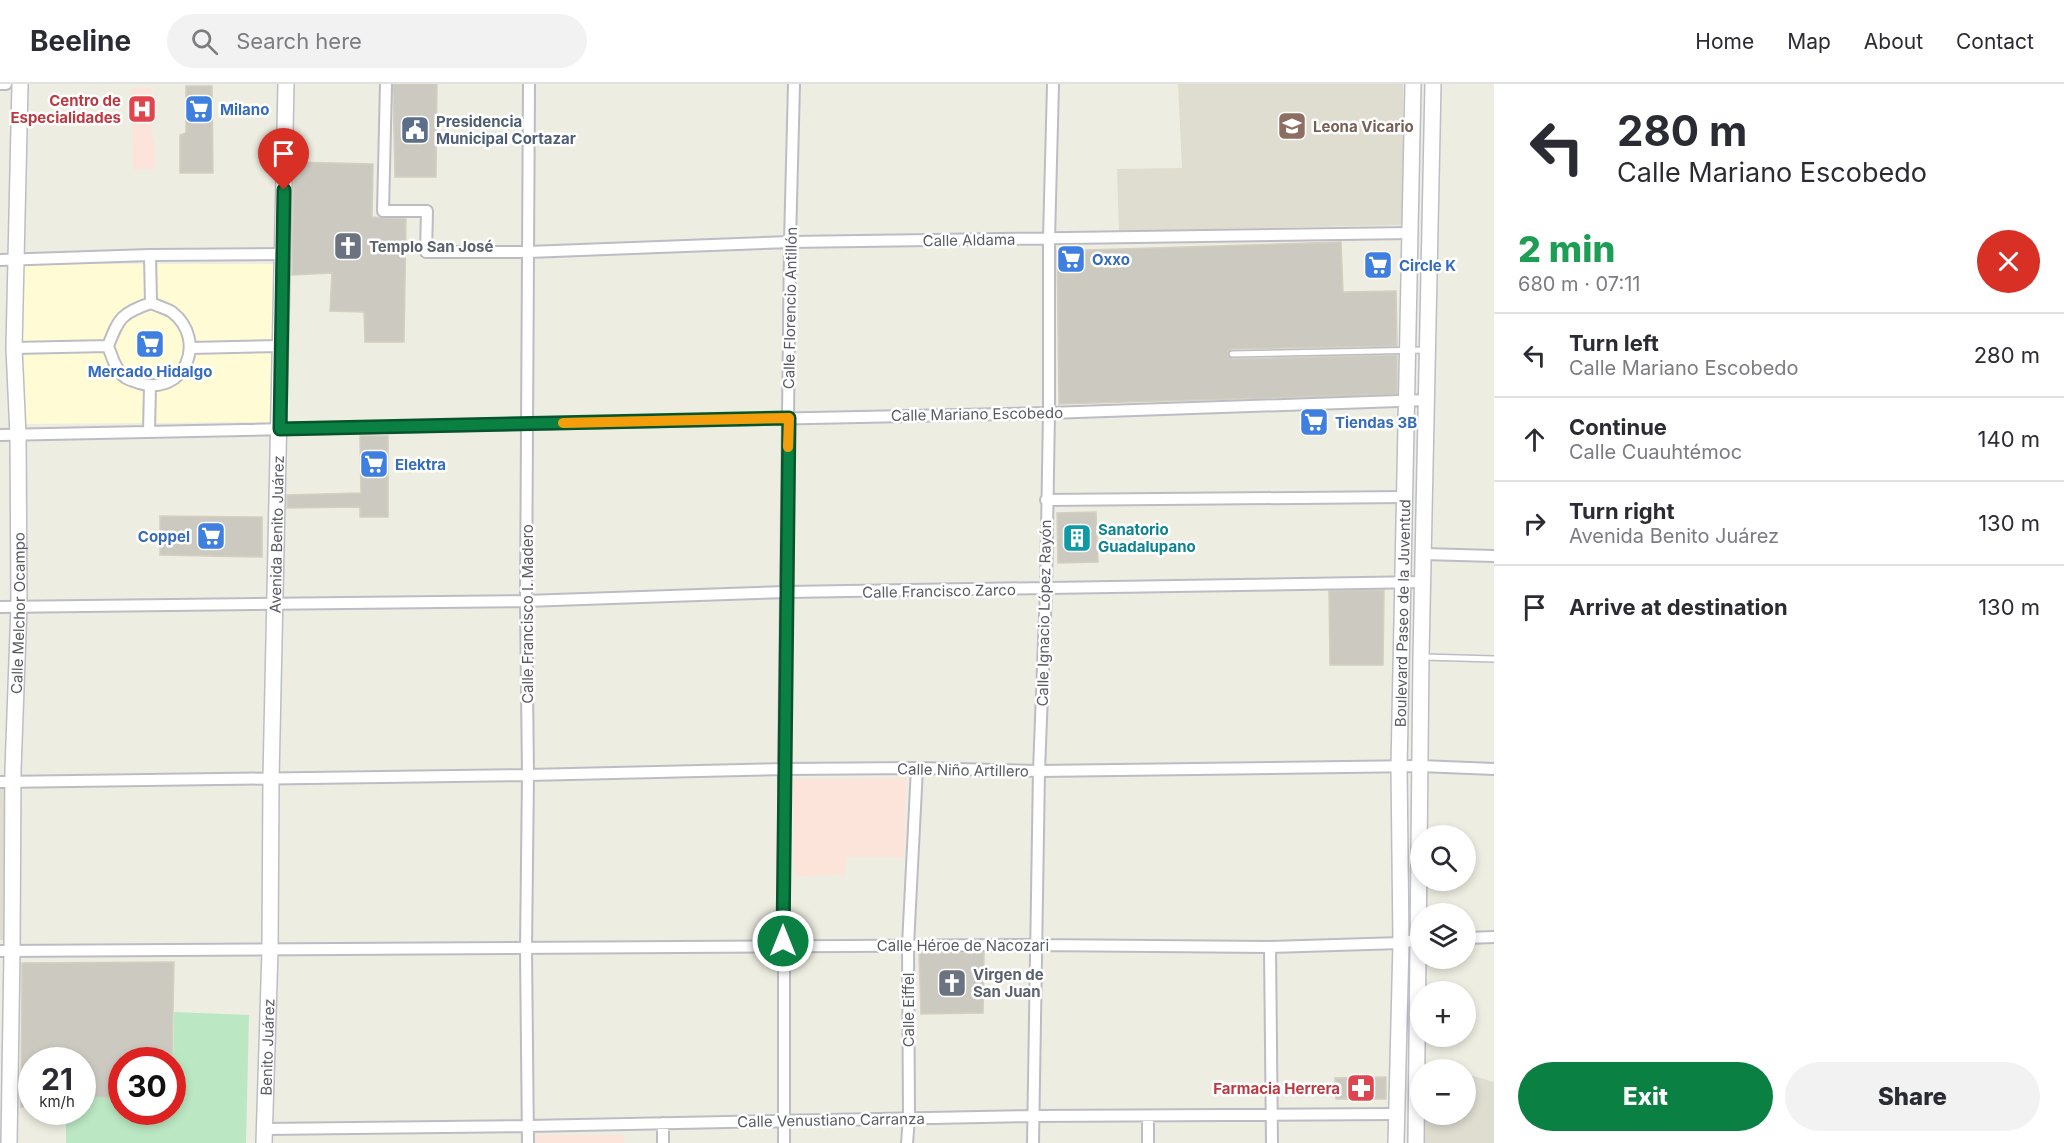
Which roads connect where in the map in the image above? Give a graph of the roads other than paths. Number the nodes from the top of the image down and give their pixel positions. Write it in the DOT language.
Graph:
graph roads {
  1 [pos="0,84"];
  2 [pos="6,84"];
  3 [pos="20,84"];
  4 [pos="286,84"];
  5 [pos="386,84"];
  6 [pos="529,84"];
  7 [pos="794,84"];
  8 [pos="1053,84"];
  9 [pos="1413,84"];
  10 [pos="1433,84"];
  11 [pos="1410,233"];
  12 [pos="1048,239"];
  13 [pos="790,242"];
  14 [pos="528,252"];
  15 [pos="283,254"];
  16 [pos="150,255"];
  17 [pos="8,260"];
  18 [pos="150,303"];
  19 [pos="108,346"];
  20 [pos="281,346"];
  21 [pos="14,348"];
  22 [pos="190,348"];
  23 [pos="1407,350"];
  24 [pos="1426,350"];
  25 [pos="1232,354"];
  26 [pos="150,386"];
  27 [pos="1406,400"];
  28 [pos="1427,400"];
  29 [pos="1049,413"];
  30 [pos="789,418"];
  31 [pos="527,424"];
  32 [pos="280,429"];
  33 [pos="149,431"];
  34 [pos="0,435"];
  35 [pos="18,435"];
  36 [pos="1405,497"];
  37 [pos="1046,500"];
  38 [pos="1424,554"];
  39 [pos="1494,556"];
  40 [pos="1404,582"];
  41 [pos="1424,582"];
  42 [pos="1046,590"];
  43 [pos="787,592"];
  44 [pos="526,601"];
  45 [pos="275,605"];
  46 [pos="19,606"];
  47 [pos="0,607"];
  48 [pos="1421,656"];
  49 [pos="1494,658"];
  50 [pos="1420,766"];
  51 [pos="1399,767"];
  52 [pos="917,768"];
  53 [pos="784,769"];
  54 [pos="1494,769"];
  55 [pos="1039,771"];
  56 [pos="528,775"];
  57 [pos="271,779"];
  58 [pos="6,782"];
  59 [pos="1420,903"];
  60 [pos="1494,937"];
  61 [pos="1476,938"];
  62 [pos="1410,941"];
  63 [pos="1401,943"];
  64 [pos="908,945"];
  65 [pos="1036,945"];
  66 [pos="783,947"];
  67 [pos="1270,947"];
  68 [pos="525,949"];
  69 [pos="270,950"];
  70 [pos="6,951"];
  71 [pos="1419,969"];
  72 [pos="1398,1114"];
  73 [pos="1272,1115"];
  74 [pos="1034,1116"];
  75 [pos="1148,1116"];
  76 [pos="909,1118"];
  77 [pos="784,1120"];
  78 [pos="663,1124"];
  79 [pos="4,1126"];
  80 [pos="528,1126"];
  81 [pos="264,1136"];
  82 [pos="9,1143"];
  83 [pos="528,1143"];
  84 [pos="663,1143"];
  85 [pos="783,1143"];
  86 [pos="907,1143"];
  87 [pos="1033,1143"];
  88 [pos="1148,1143"];
  89 [pos="1272,1143"];
  90 [pos="1396,1143"];
  91 [pos="1416,1143"];
  1 -- 2 [label="street"];
  3 -- 17 [label="main road, Calle Melchor Ocampo"];
  4 -- 15 [label="main road, Avenida Benito Juárez"];
  5 -- 14 [label="street, Calle Aldama"];
  6 -- 14 [label="street, Calle Francisco I. Madero"];
  7 -- 13 [label="street, Calle Florencio Antillón"];
  8 -- 12 [label="street, Calle Ignacio López Rayón"];
  9 -- 11 [label="main road, Boulevard Paseo de la Juventud"];
  10 -- 24 [label="main road, Boulevard Paseo de la Juventud"];
  11 -- 12 [label="street, Calle Aldama"];
  11 -- 23 [label="main road, Boulevard Paseo de la Juventud"];
  12 -- 13 [label="street, Calle Aldama"];
  12 -- 29 [label="street, Calle Ignacio López Rayón"];
  13 -- 14 [label="street, Calle Aldama"];
  13 -- 30 [label="street, Calle Florencio Antillón"];
  14 -- 31 [label="street, Calle Francisco I. Madero"];
  15 -- 16 [label="street"];
  15 -- 20 [label="main road, Avenida Benito Juárez"];
  16 -- 17 [label="street"];
  16 -- 18 [label="street"];
  17 -- 21 [label="main road, Calle Melchor Ocampo"];
  18 -- 19 [label="street"];
  18 -- 22 [label="street"];
  19 -- 21 [label="street"];
  19 -- 26 [label="street"];
  20 -- 22 [label="street"];
  20 -- 32 [label="main road, Avenida Benito Juárez"];
  21 -- 35 [label="main road, Calle Melchor Ocampo"];
  22 -- 26 [label="street"];
  23 -- 24 [label="lane"];
  23 -- 25 [label="lane"];
  23 -- 27 [label="main road, Boulevard Paseo de la Juventud"];
  24 -- 28 [label="main road, Boulevard Paseo de la Juventud"];
  26 -- 33 [label="street"];
  27 -- 28 [label="street, Calle Mariano Escobedo"];
  27 -- 29 [label="street, Calle Mariano Escobedo"];
  27 -- 36 [label="main road, Boulevard Paseo de la Juventud"];
  28 -- 38 [label="main road, Boulevard Paseo de la Juventud"];
  29 -- 30 [label="street, Calle Mariano Escobedo"];
  29 -- 37 [label="street, Calle Ignacio López Rayón"];
  30 -- 31 [label="street, Calle Mariano Escobedo"];
  30 -- 43 [label="street, Calle Florencio Antillón"];
  31 -- 32 [label="street, Calle Mariano Escobedo"];
  31 -- 44 [label="street, Calle Francisco I. Madero"];
  32 -- 33 [label="street, Calle Mariano Escobedo"];
  32 -- 45 [label="main road, Avenida Benito Juárez"];
  33 -- 35 [label="street, Calle Mariano Escobedo"];
  34 -- 35 [label="street, Calle Mariano Escobedo"];
  35 -- 46 [label="main road, Calle Melchor Ocampo"];
  36 -- 37 [label="street"];
  36 -- 40 [label="main road, Boulevard Paseo de la Juventud"];
  37 -- 42 [label="street, Calle Ignacio López Rayón"];
  38 -- 39 [label="street"];
  38 -- 41 [label="main road, Boulevard Paseo de la Juventud"];
  40 -- 41 [label="street, Calle Francisco Zarco"];
  40 -- 42 [label="street, Calle Francisco Zarco"];
  40 -- 51 [label="main road, Boulevard Paseo de la Juventud"];
  41 -- 48 [label="main road, Boulevard Paseo de la Juventud"];
  42 -- 43 [label="street, Calle Francisco Zarco"];
  42 -- 55 [label="street, Calle Ignacio López Rayón"];
  43 -- 44 [label="street, Calle Francisco Zarco"];
  43 -- 53 [label="street, Calle Florencio Antillón"];
  44 -- 45 [label="street, Calle Francisco Zarco"];
  44 -- 56 [label="street, Calle Francisco I. Madero"];
  45 -- 46 [label="street, Calle Francisco Zarco"];
  45 -- 57 [label="main road, Avenida Benito Juárez"];
  46 -- 47 [label="street, Calle Francisco Zarco"];
  46 -- 58 [label="main road, Calle Melchor Ocampo"];
  48 -- 49 [label="lane"];
  48 -- 50 [label="main road, Boulevard Paseo de la Juventud"];
  50 -- 51 [label="street, Calle Niño Artillero"];
  50 -- 54 [label="street, Calle Niño Artillero"];
  50 -- 59 [label="main road, Boulevard Paseo de la Juventud"];
  51 -- 55 [label="street, Calle Niño Artillero"];
  51 -- 63 [label="main road, Boulevard Paseo de la Juventud"];
  52 -- 53 [label="street, Calle Niño Artillero"];
  52 -- 55 [label="street, Calle Niño Artillero"];
  52 -- 64 [label="street, Calle Eiffel"];
  53 -- 56 [label="street, Calle Niño Artillero"];
  53 -- 66 [label="street, Calle Florencio Antillón"];
  55 -- 65 [label="street, Calle Ignacio López Rayón"];
  56 -- 57 [label="street, Calle Niño Artillero"];
  56 -- 68 [label="street, Calle Francisco I. Madero"];
  57 -- 58 [label="street, Calle Niño Artillero"];
  57 -- 69 [label="main road, Avenida Benito Juárez"];
  58 -- 70 [label="main road, Calle Melchor Ocampo"];
  60 -- 61 [label="street"];
  62 -- 63 [label="street, Calle Héroe de Nacozari"];
  63 -- 67 [label="street, Calle Héroe de Nacozari"];
  63 -- 72 [label="main road, Boulevard Paseo de la Juventud"];
  64 -- 65 [label="street, Calle Héroe de Nacozari"];
  64 -- 66 [label="street, Calle Héroe de Nacozari"];
  64 -- 76 [label="street, Calle Eiffel"];
  65 -- 67 [label="street, Calle Héroe de Nacozari"];
  65 -- 74 [label="street, Calle Ignacio López Rayón"];
  66 -- 68 [label="street, Calle Héroe de Nacozari"];
  66 -- 77 [label="street, Calle Florencio Antillón"];
  67 -- 73 [label="street"];
  68 -- 69 [label="street, Calle Héroe de Nacozari"];
  68 -- 80 [label="street, Calle Francisco I. Madero"];
  69 -- 70 [label="street, Calle Héroe de Nacozari"];
  69 -- 81 [label="main road, Benito Juárez"];
  70 -- 79 [label="main road, Calle Melchor Ocampo"];
  71 -- 91 [label="main road, Boulevard Paseo de la Juventud"];
  72 -- 73 [label="street, Calle Venustiano Carranza"];
  72 -- 90 [label="main road, Boulevard Paseo de la Juventud"];
  73 -- 75 [label="street, Calle Venustiano Carranza"];
  73 -- 89 [label="street"];
  74 -- 75 [label="street, Calle Venustiano Carranza"];
  74 -- 76 [label="street, Calle Venustiano Carranza"];
  74 -- 87 [label="street, Calle Ignacio López Rayón"];
  75 -- 88 [label="street"];
  76 -- 77 [label="street, Calle Venustiano Carranza"];
  76 -- 86 [label="street, Calle Eiffel"];
  77 -- 78 [label="street, Calle Venustiano Carranza"];
  77 -- 85 [label="street, Calle Florencio Antillón"];
  78 -- 80 [label="street, Calle Venustiano Carranza"];
  78 -- 84 [label="street"];
  79 -- 82 [label="main road, Calle Melchor Ocampo"];
  80 -- 81 [label="street, Calle Venustiano Carranza"];
  80 -- 83 [label="street, Calle Francisco I. Madero"];
}
